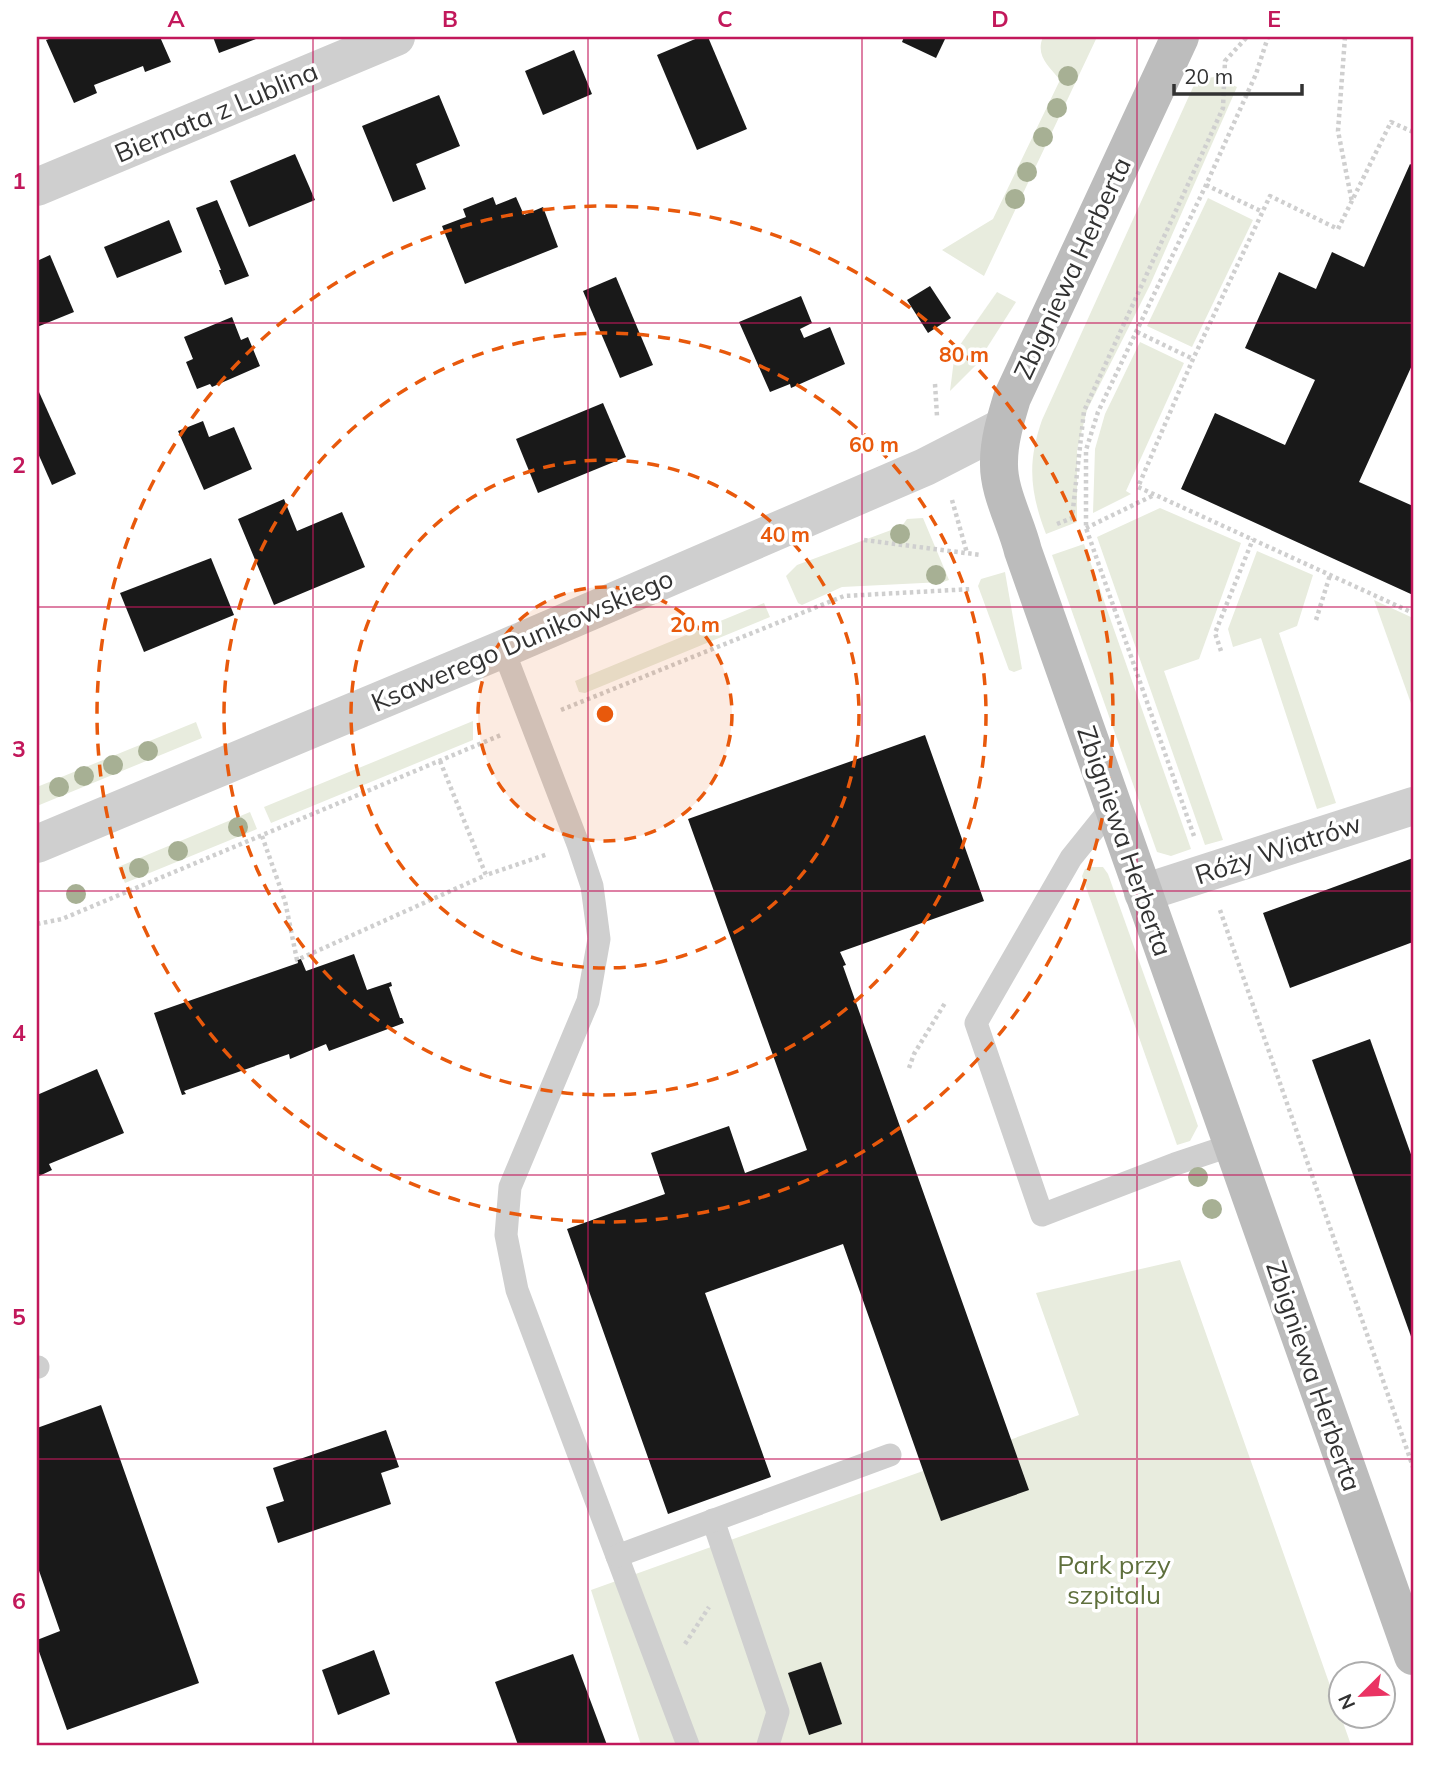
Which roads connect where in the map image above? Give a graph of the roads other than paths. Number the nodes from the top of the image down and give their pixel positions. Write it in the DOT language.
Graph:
graph roads {
  1 [pos="1173,39"];
  2 [pos="375,41"];
  3 [pos="37,187"];
  4 [pos="1003,427"];
  5 [pos="503,649"];
  6 [pos="1412,803"];
  7 [pos="1112,807"];
  8 [pos="37,844"];
  9 [pos="1143,893"];
  10 [pos="1232,1145"];
  11 [pos="890,1455"];
  12 [pos="713,1520"];
  13 [pos="617,1556"];
  14 [pos="1413,1656"];
  15 [pos="688,1745"];
  16 [pos="768,1745"];
  1 -- 4 [label="street, Zbigniewa Herberta"];
  2 -- 3 [label="street, Biernata z Lublina"];
  4 -- 5 [label="street, Ksawerego Dunikowskiego"];
  4 -- 7 [label="street, Zbigniewa Herberta"];
  5 -- 8 [label="street, Ksawerego Dunikowskiego"];
  5 -- 13 [label="lane"];
  6 -- 9 [label="street, Róży Wiatrów"];
  7 -- 9 [label="street, Zbigniewa Herberta"];
  7 -- 10 [label="lane"];
  9 -- 10 [label="street, Zbigniewa Herberta"];
  10 -- 14 [label="street, Zbigniewa Herberta"];
  11 -- 12 [label="lane"];
  12 -- 13 [label="lane"];
  12 -- 16 [label="lane"];
  13 -- 15 [label="lane"];
}
